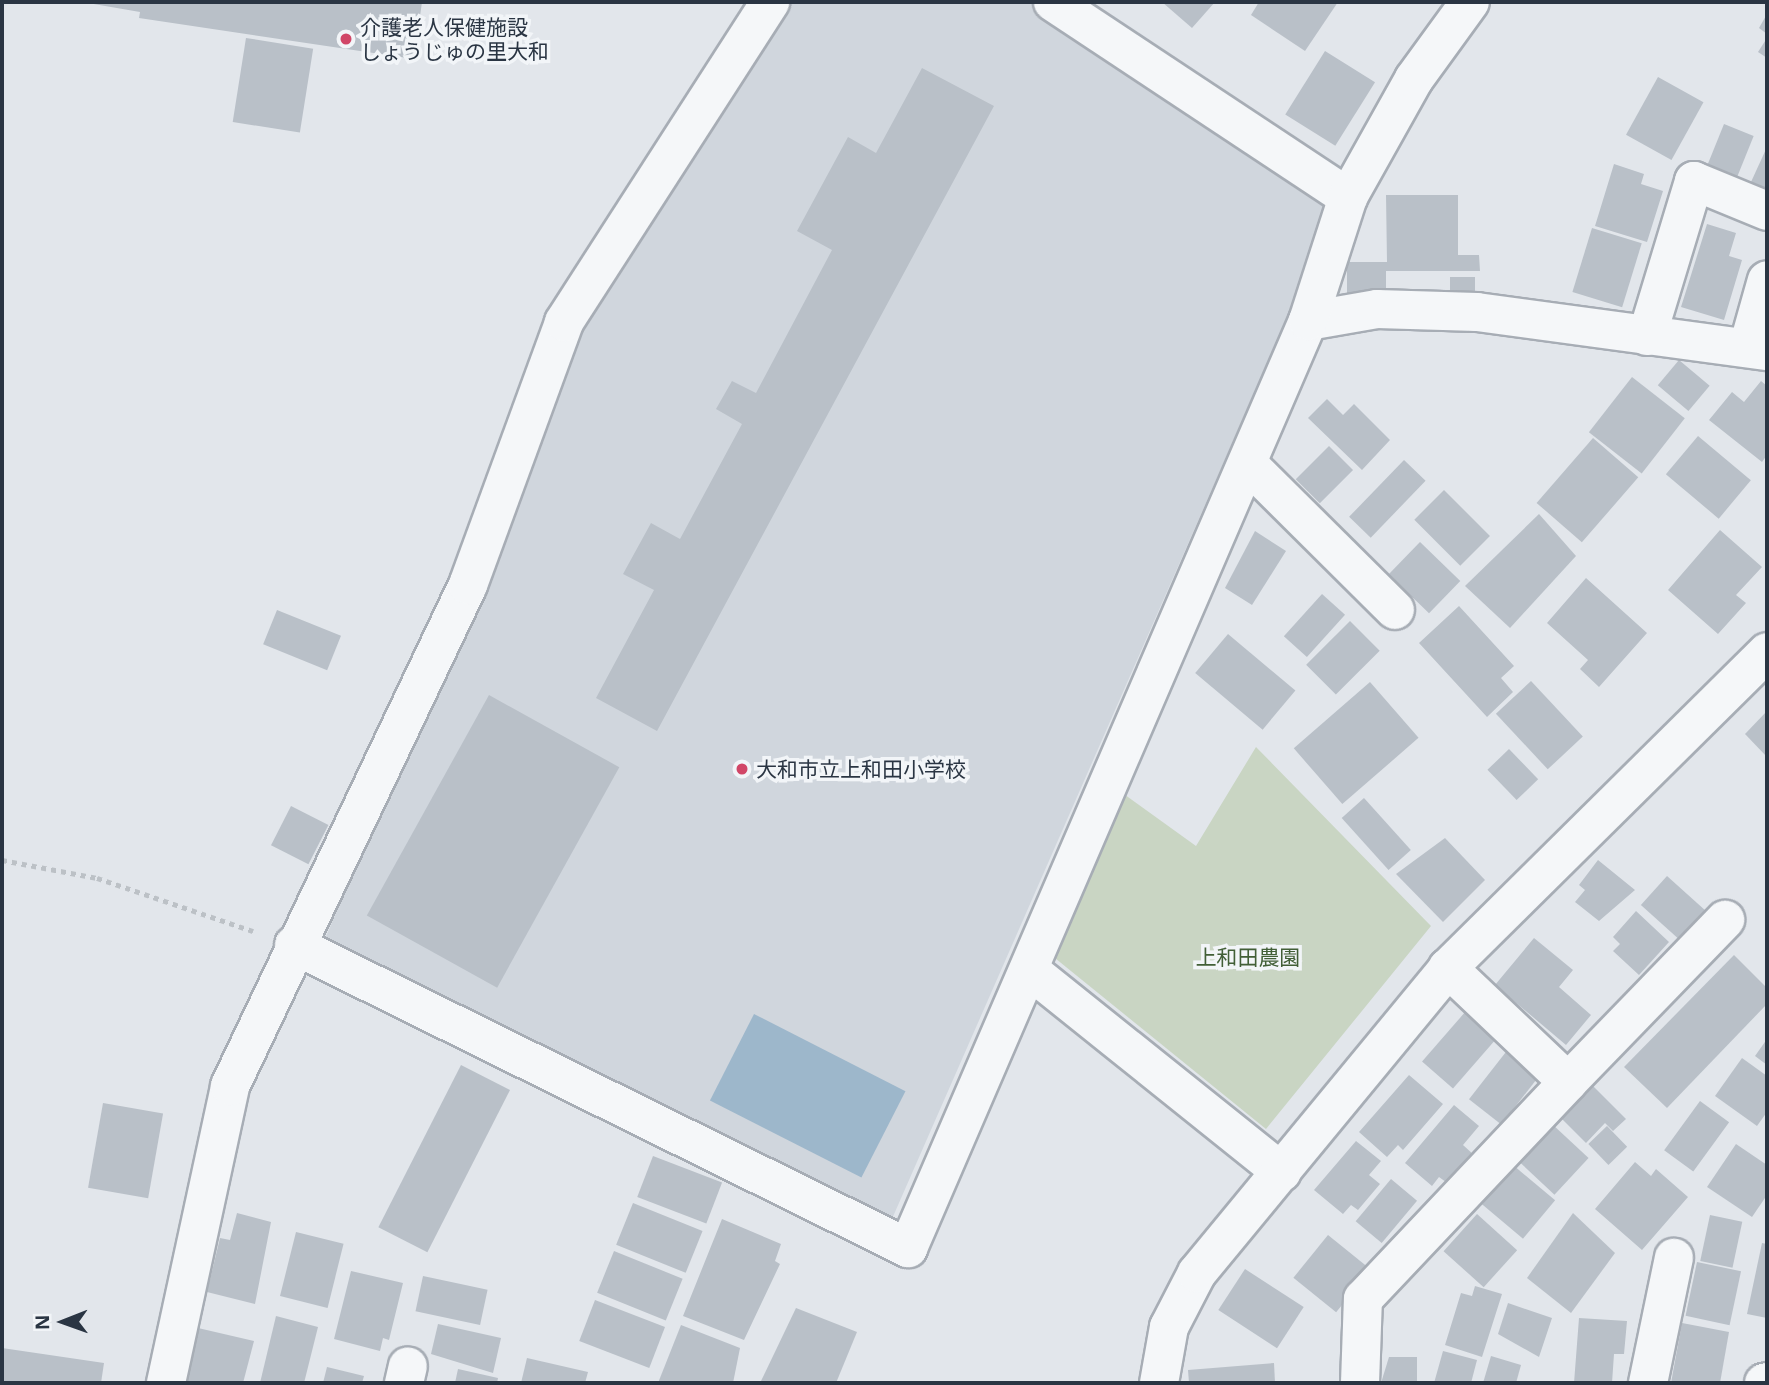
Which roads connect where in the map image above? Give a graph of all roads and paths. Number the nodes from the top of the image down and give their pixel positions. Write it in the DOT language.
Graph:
graph roads {
  1 [pos="770,2"];
  2 [pos="1053,2"];
  3 [pos="1470,2"];
  4 [pos="1348,197"];
  5 [pos="1767,211"];
  6 [pos="1767,279"];
  7 [pos="1308,321"];
  8 [pos="1647,336"];
  9 [pos="1758,347"];
  10 [pos="1248,464"];
  11 [pos="1395,610"];
  12 [pos="1767,652"];
  13 [pos="2,860"];
  14 [pos="1725,920"];
  15 [pos="294,945"];
  16 [pos="1448,968"];
  17 [pos="1032,972"];
  18 [pos="1568,1082"];
  19 [pos="1282,1172"];
  20 [pos="1674,1258"];
  21 [pos="1149,1380"];
  22 [pos="166,1383"];
  23 [pos="1360,1383"];
  24 [pos="1648,1383"];
  1 -- 15 [label="street"];
  2 -- 4 [label="street"];
  3 -- 4 [label="street"];
  4 -- 7 [label="street"];
  5 -- 8 [label="street"];
  6 -- 9 [label="street"];
  7 -- 8 [label="street"];
  7 -- 10 [label="street"];
  8 -- 9 [label="street"];
  10 -- 11 [label="street"];
  10 -- 17 [label="street"];
  12 -- 16 [label="street"];
  13 -- 15 [label="path"];
  14 -- 18 [label="street"];
  15 -- 17 [label="street"];
  15 -- 22 [label="street"];
  16 -- 18 [label="street"];
  16 -- 19 [label="street"];
  17 -- 19 [label="street"];
  18 -- 23 [label="street"];
  19 -- 21 [label="street"];
  20 -- 24 [label="street"];
}
